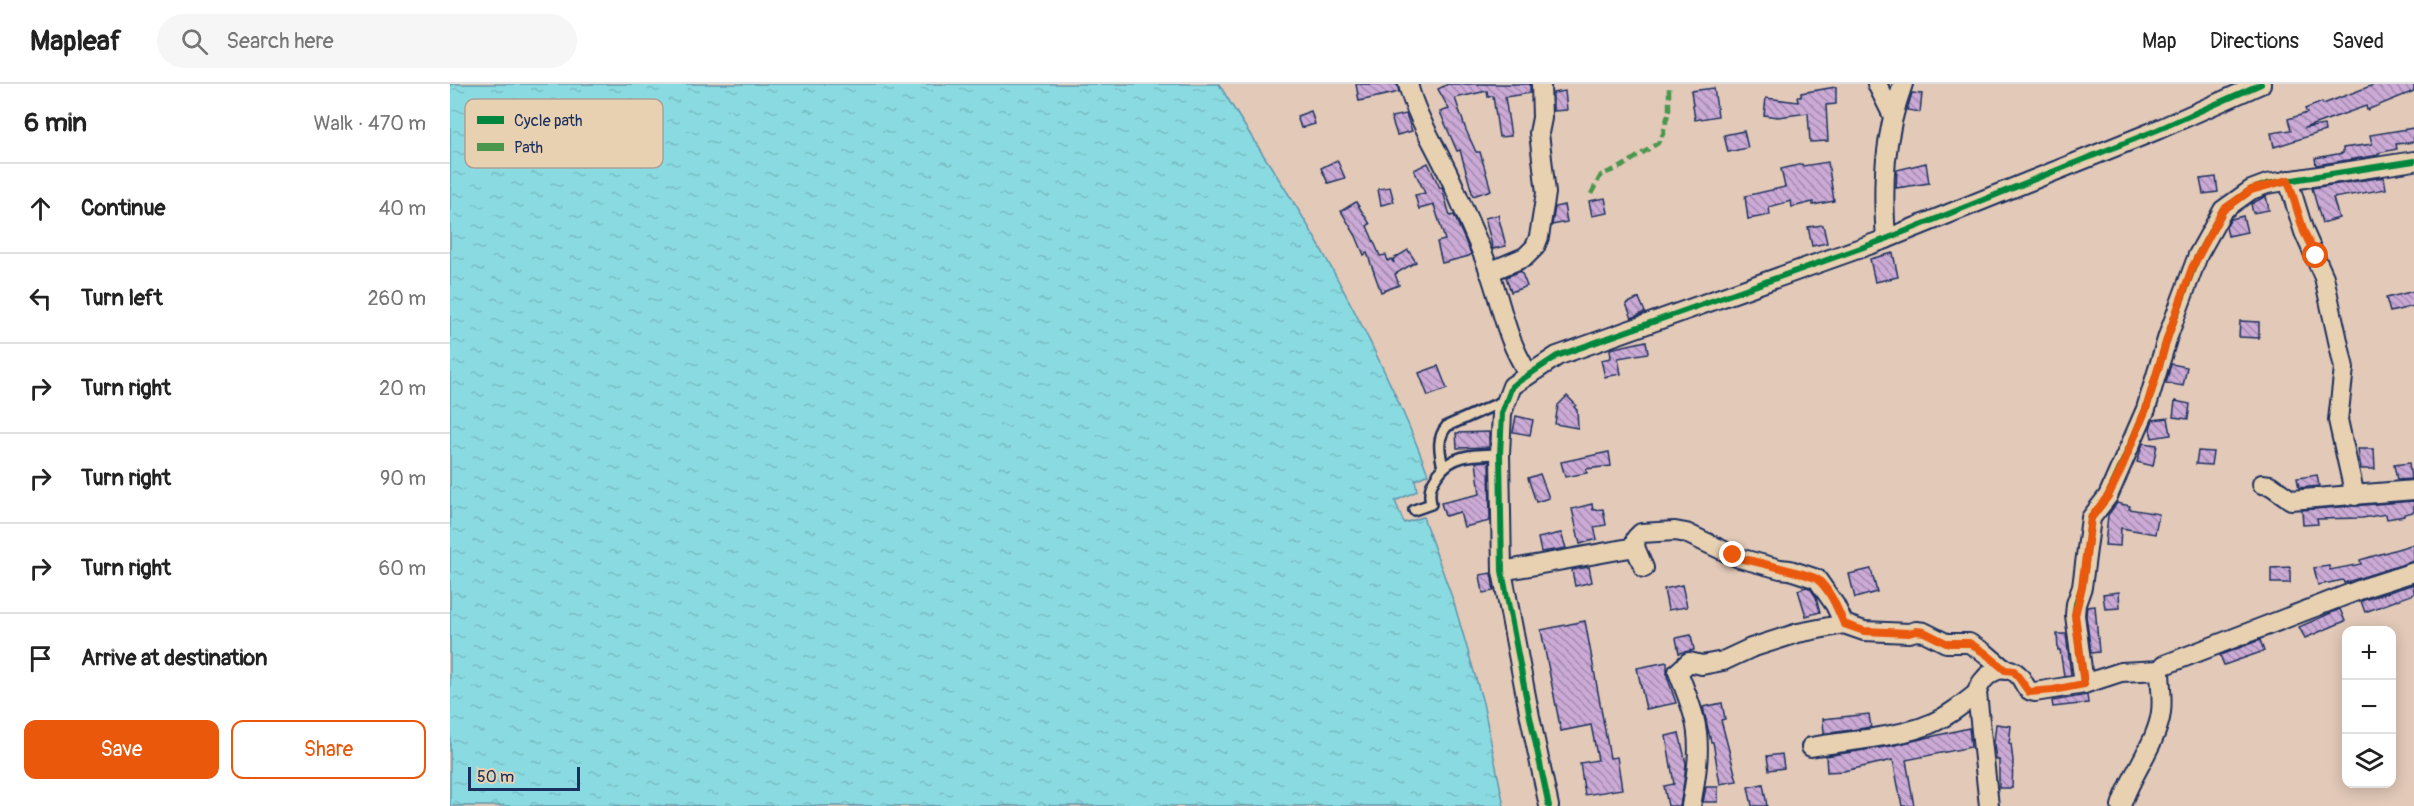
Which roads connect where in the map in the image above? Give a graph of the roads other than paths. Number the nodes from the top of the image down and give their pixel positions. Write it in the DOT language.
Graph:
graph roads {
  1 [pos="1408,84"];
  2 [pos="1541,84"];
  3 [pos="1877,84"];
  4 [pos="1903,84"];
  5 [pos="2261,84"];
  6 [pos="1892,114"];
  7 [pos="2414,161"];
  8 [pos="2288,180"];
  9 [pos="1886,239"];
  10 [pos="1489,272"];
  11 [pos="1528,373"];
  12 [pos="1506,400"];
  13 [pos="1500,454"];
  14 [pos="1443,468"];
  15 [pos="2262,484"];
  16 [pos="2414,490"];
  17 [pos="2355,496"];
  18 [pos="1414,510"];
  19 [pos="1635,547"];
  20 [pos="1644,568"];
  21 [pos="1502,571"];
  22 [pos="2414,572"];
  23 [pos="1844,624"];
  24 [pos="2005,670"];
  25 [pos="2160,670"];
  26 [pos="2084,684"];
  27 [pos="1977,693"];
  28 [pos="1811,747"];
  29 [pos="1549,806"];
  30 [pos="1691,806"];
  31 [pos="1989,806"];
  32 [pos="2121,806"];
  1 -- 10 [label="street"];
  2 -- 10 [label="street"];
  3 -- 6 [label="street"];
  4 -- 6 [label="street"];
  5 -- 9 [label="street"];
  6 -- 9 [label="street"];
  7 -- 8 [label="street"];
  8 -- 17 [label="street"];
  8 -- 26 [label="street"];
  9 -- 11 [label="street"];
  10 -- 11 [label="street"];
  11 -- 12 [label="street"];
  12 -- 13 [label="street"];
  12 -- 14 [label="lane"];
  13 -- 14 [label="lane"];
  13 -- 21 [label="street"];
  14 -- 18 [label="lane"];
  15 -- 17 [label="street"];
  16 -- 17 [label="street"];
  19 -- 20 [label="street"];
  19 -- 21 [label="street"];
  19 -- 23 [label="street"];
  21 -- 29 [label="street"];
  22 -- 25 [label="street"];
  23 -- 24 [label="street"];
  23 -- 30 [label="street"];
  24 -- 26 [label="street"];
  24 -- 27 [label="street"];
  25 -- 26 [label="street"];
  25 -- 32 [label="street"];
  27 -- 28 [label="street"];
  27 -- 31 [label="street"];
}
